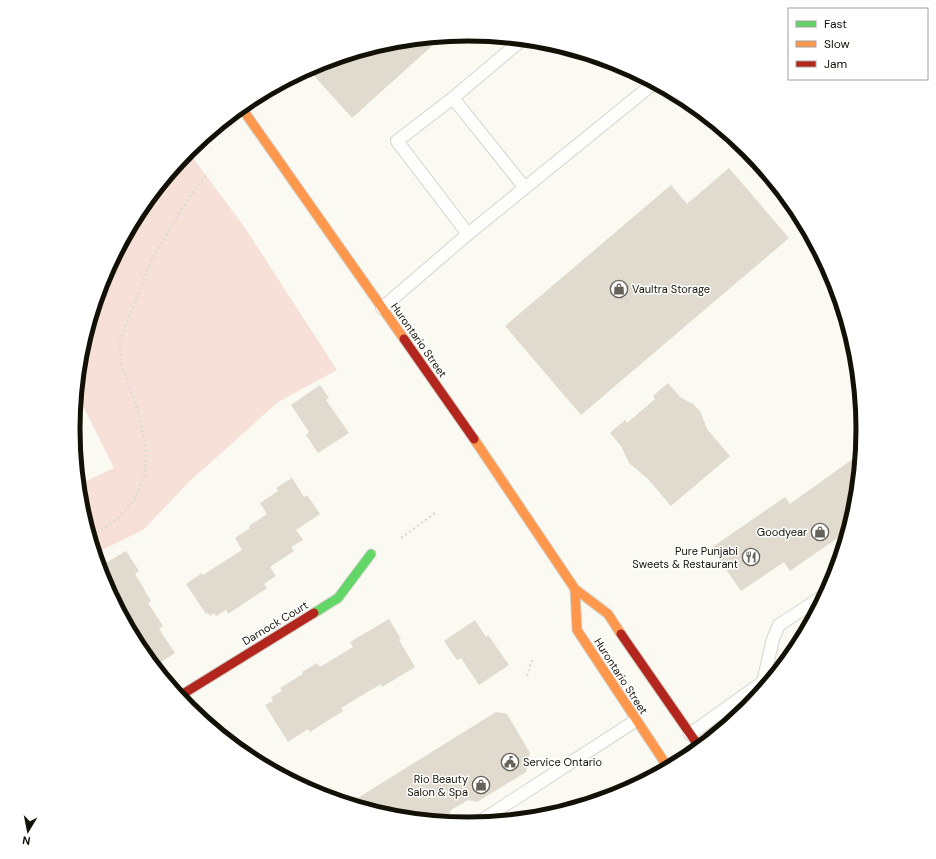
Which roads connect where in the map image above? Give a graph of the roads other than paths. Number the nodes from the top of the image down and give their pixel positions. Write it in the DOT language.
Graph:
graph roads {
  1 [pos="518,44"];
  2 [pos="649,86"];
  3 [pos="453,98"];
  4 [pos="244,112"];
  5 [pos="525,188"];
  6 [pos="468,234"];
  7 [pos="382,308"];
  8 [pos="371,554"];
  9 [pos="575,589"];
  10 [pos="816,600"];
  11 [pos="183,694"];
  12 [pos="635,720"];
  13 [pos="690,734"];
  14 [pos="697,744"];
  15 [pos="665,764"];
  16 [pos="486,817"];
  1 -- 3 [label="lane"];
  2 -- 5 [label="lane"];
  3 -- 5 [label="lane"];
  3 -- 6 [label="lane"];
  4 -- 7 [label="main road, Hurontario Street"];
  5 -- 6 [label="lane"];
  6 -- 7 [label="lane"];
  7 -- 9 [label="main road, Hurontario Street"];
  8 -- 11 [label="main road, Darnock Court"];
  9 -- 12 [label="main road, Hurontario Street"];
  9 -- 13 [label="main road, Hurontario Street"];
  10 -- 13 [label="lane"];
  12 -- 15 [label="main road, Hurontario Street"];
  12 -- 16 [label="lane"];
  13 -- 14 [label="main road, Hurontario Street"];
}
